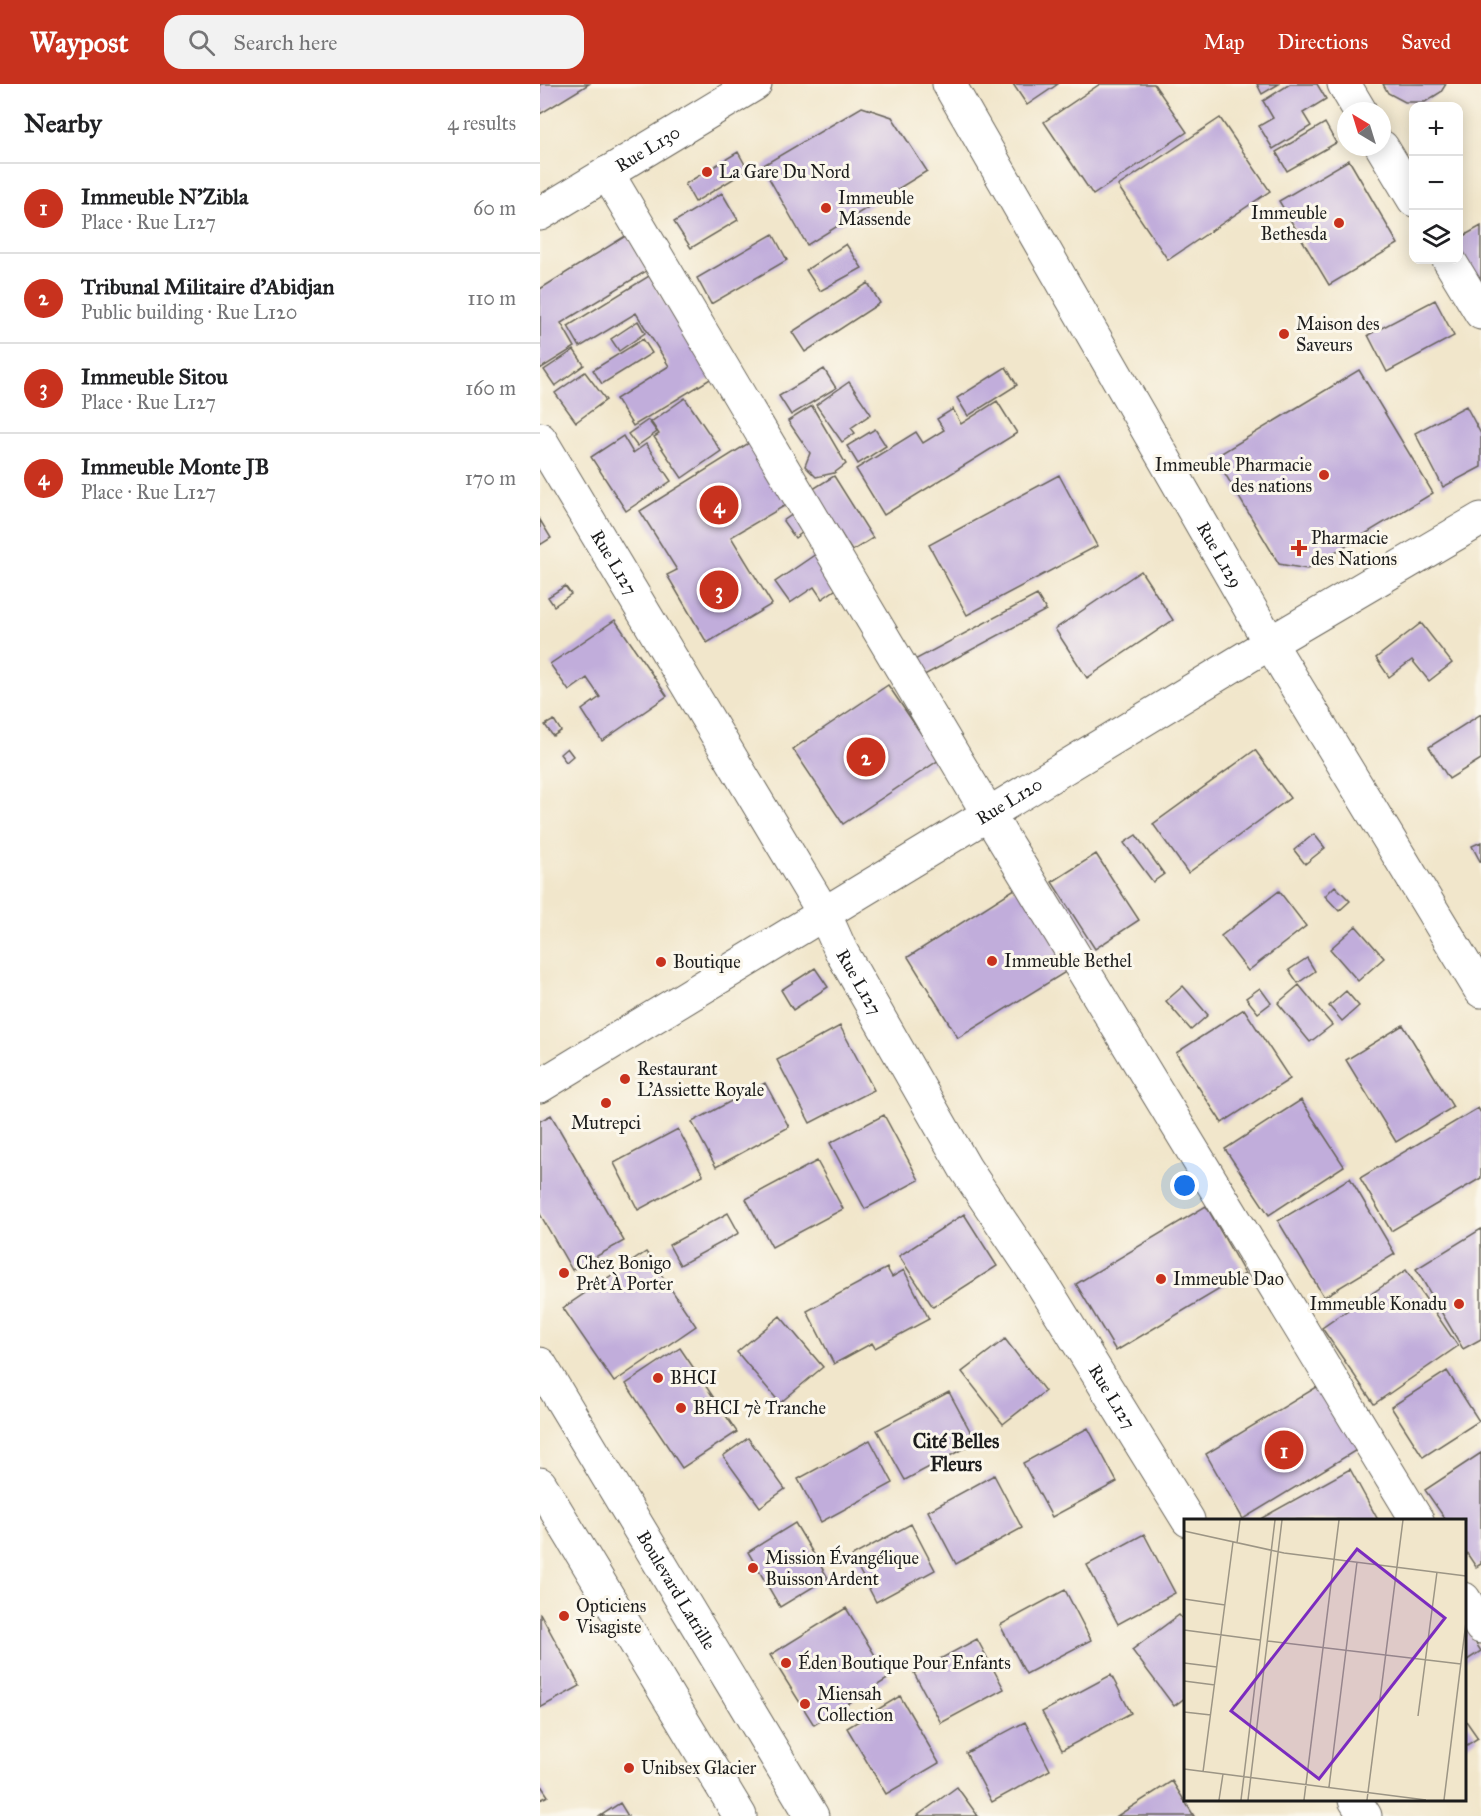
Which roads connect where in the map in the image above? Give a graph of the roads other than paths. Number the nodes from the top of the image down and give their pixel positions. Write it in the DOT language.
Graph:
graph roads {
  1 [pos="755,84"];
  2 [pos="949,84"];
  3 [pos="1344,84"];
  4 [pos="1355,102"];
  5 [pos="1387,156"];
  6 [pos="607,173"];
  7 [pos="1409,193"];
  8 [pos="540,214"];
  9 [pos="1451,264"];
  10 [pos="1481,313"];
  11 [pos="540,439"];
  12 [pos="1481,519"];
  13 [pos="1270,643"];
  14 [pos="989,815"];
  15 [pos="825,915"];
  16 [pos="1481,990"];
  17 [pos="540,1086"];
  18 [pos="540,1364"];
  19 [pos="540,1484"];
  20 [pos="1187,1519"];
  21 [pos="1416,1519"];
  22 [pos="1466,1602"];
  23 [pos="1481,1627"];
  24 [pos="1356,1801"];
  25 [pos="740,1816"];
  26 [pos="812,1816"];
  27 [pos="1365,1816"];
  1 -- 6 [label="street, Rue L130"];
  2 -- 13 [label="street, Rue L129"];
  3 -- 4 [label="street"];
  5 -- 7 [label="street"];
  6 -- 8 [label="street, Rue L130"];
  6 -- 14 [label="street"];
  9 -- 10 [label="street"];
  11 -- 15 [label="street, Rue L127"];
  12 -- 13 [label="street, Rue L120"];
  13 -- 14 [label="street, Rue L120"];
  13 -- 16 [label="street, Rue L129"];
  14 -- 15 [label="street, Rue L120"];
  14 -- 21 [label="street"];
  15 -- 17 [label="street, Rue L120"];
  15 -- 20 [label="street, Rue L127"];
  18 -- 26 [label="street, Boulevard Latrille"];
  19 -- 25 [label="street"];
  22 -- 23 [label="street"];
  24 -- 27 [label="street"];
}
